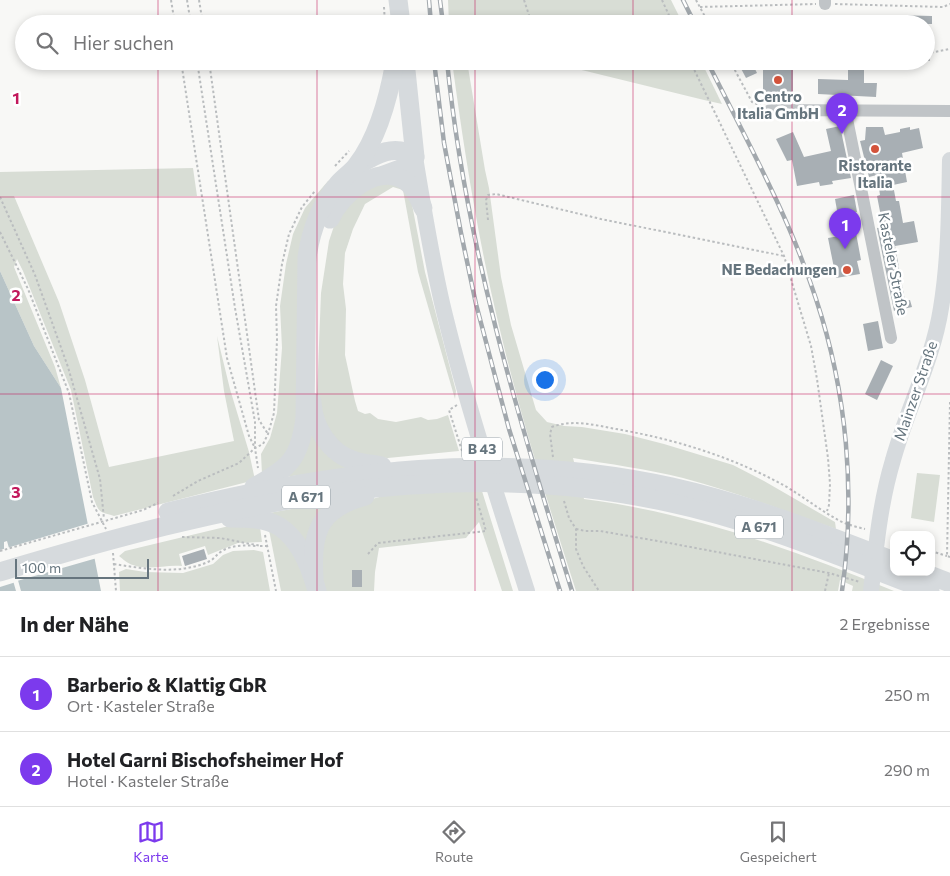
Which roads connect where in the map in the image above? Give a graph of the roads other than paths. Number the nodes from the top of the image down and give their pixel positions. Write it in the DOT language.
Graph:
graph roads {
  1 [pos="397,0"];
  2 [pos="402,0"];
  3 [pos="397,15"];
  4 [pos="400,15"];
  5 [pos="402,15"];
  6 [pos="393,70"];
  7 [pos="406,70"];
  8 [pos="845,109"];
  9 [pos="770,110"];
  10 [pos="950,111"];
  11 [pos="415,157"];
  12 [pos="950,160"];
  13 [pos="356,166"];
  14 [pos="384,175"];
  15 [pos="423,208"];
  16 [pos="891,338"];
  17 [pos="407,477"];
  18 [pos="578,479"];
  19 [pos="239,496"];
  20 [pos="204,517"];
  21 [pos="113,530"];
  22 [pos="890,559"];
  23 [pos="0,560"];
  24 [pos="0,572"];
  25 [pos="932,576"];
  26 [pos="950,583"];
  27 [pos="315,584"];
  28 [pos="867,587"];
  29 [pos="527,591"];
  30 [pos="930,591"];
  1 -- 3 [label="highway"];
  1 -- 4 [label="highway"];
  2 -- 5 [label="highway"];
  6 -- 13 [label="highway"];
  7 -- 11 [label="highway, B 43"];
  8 -- 9 [label="street"];
  8 -- 10 [label="street"];
  8 -- 16 [label="street, Kasteler Straße"];
  11 -- 13 [label="highway"];
  11 -- 14 [label="highway"];
  11 -- 15 [label="main road, B 43"];
  12 -- 28 [label="main road, Mainzer Straße"];
  13 -- 19 [label="highway"];
  14 -- 15 [label="highway"];
  14 -- 17 [label="highway"];
  15 -- 29 [label="main road, B 43"];
  17 -- 18 [label="highway, A 671"];
  17 -- 19 [label="highway, A 671"];
  17 -- 20 [label="highway, A 671"];
  17 -- 27 [label="highway"];
  18 -- 22 [label="highway, A 671"];
  18 -- 30 [label="highway, A 671"];
  19 -- 21 [label="highway, A 671"];
  20 -- 21 [label="highway, A 671"];
  20 -- 27 [label="highway"];
  21 -- 23 [label="highway, A 671"];
  21 -- 24 [label="highway, A 671"];
  25 -- 26 [label="highway"];
}
